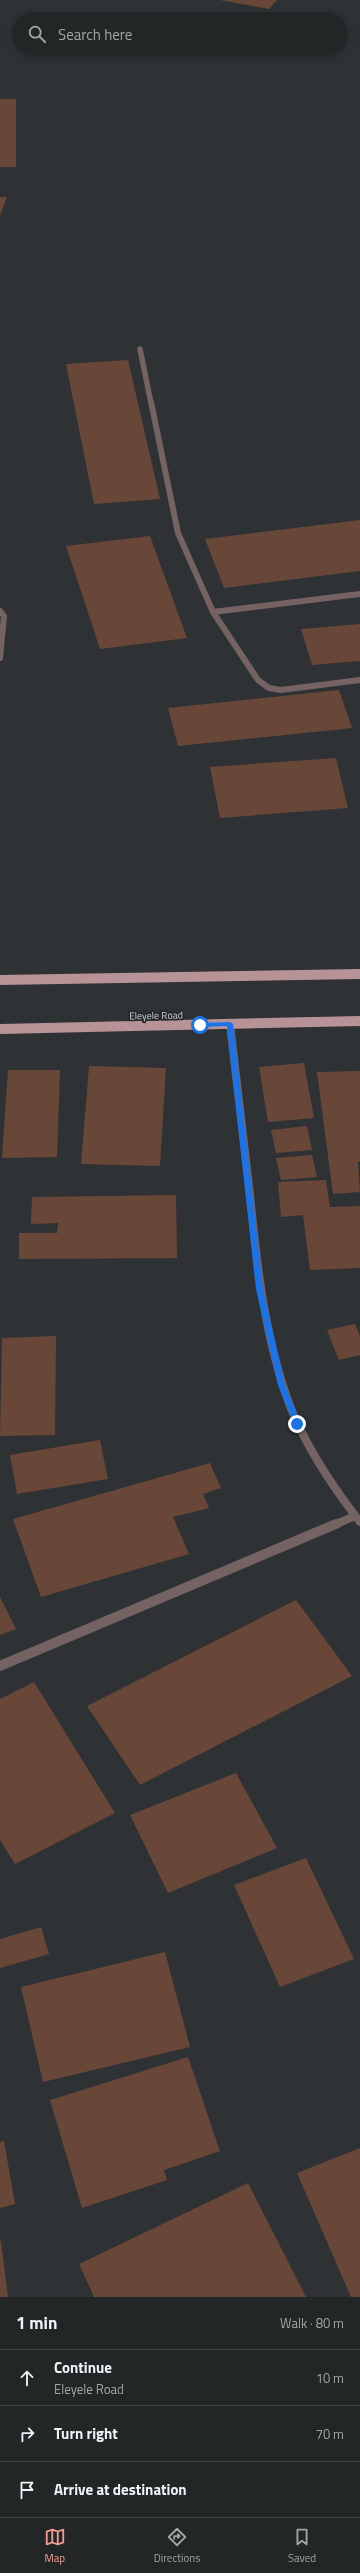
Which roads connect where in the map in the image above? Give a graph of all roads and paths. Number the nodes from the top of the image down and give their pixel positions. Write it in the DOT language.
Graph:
graph roads {
  1 [pos="140,350"];
  2 [pos="360,594"];
  3 [pos="0,611"];
  4 [pos="214,612"];
  5 [pos="0,658"];
  6 [pos="360,680"];
  7 [pos="360,974"];
  8 [pos="0,980"];
  9 [pos="360,1021"];
  10 [pos="230,1024"];
  11 [pos="0,1029"];
  12 [pos="358,1519"];
  13 [pos="0,1666"];
  1 -- 4 [label="street"];
  2 -- 4 [label="street"];
  3 -- 5 [label="street"];
  4 -- 6 [label="street"];
  7 -- 8 [label="main road"];
  9 -- 10 [label="main road, Eleyele Road"];
  10 -- 11 [label="main road, Eleyele Road"];
  10 -- 12 [label="street"];
  12 -- 13 [label="street"];
}
